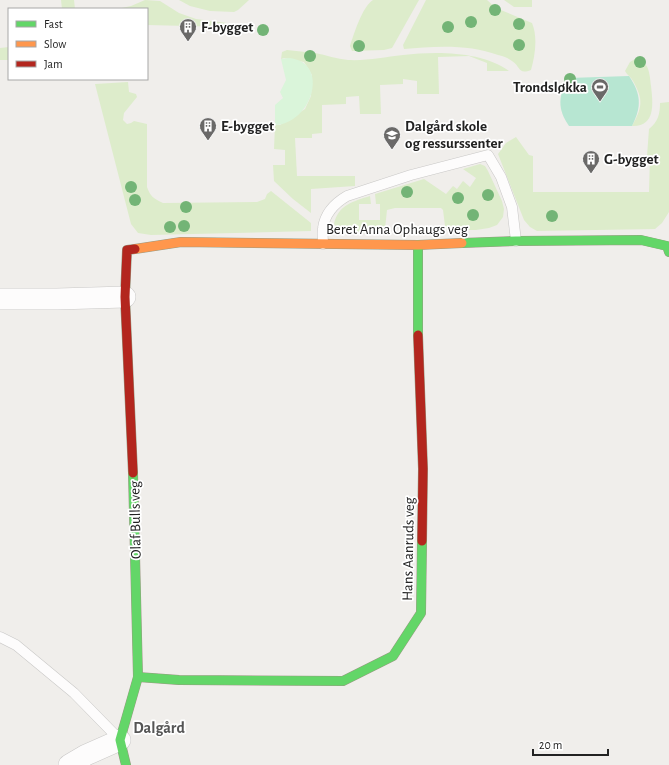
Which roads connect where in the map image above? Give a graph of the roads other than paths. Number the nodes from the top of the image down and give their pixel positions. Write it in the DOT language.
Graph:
graph roads {
  1 [pos="516,241"];
  2 [pos="323,244"];
  3 [pos="418,245"];
  4 [pos="668,249"];
  5 [pos="127,250"];
  6 [pos="125,297"];
  7 [pos="0,299"];
  8 [pos="0,637"];
  9 [pos="138,677"];
  10 [pos="120,740"];
  11 [pos="69,765"];
  12 [pos="126,765"];
  1 -- 2 [label="lane"];
  1 -- 3 [label="street, Beret Anna Ophaugs veg"];
  1 -- 4 [label="street, Beret Anna Ophaugs veg"];
  2 -- 3 [label="street, Beret Anna Ophaugs veg"];
  2 -- 5 [label="street, Beret Anna Ophaugs veg"];
  3 -- 9 [label="street, Hans Aanruds veg"];
  5 -- 6 [label="street, Olaf Bulls veg"];
  6 -- 7 [label="street"];
  6 -- 9 [label="street, Olaf Bulls veg"];
  8 -- 10 [label="lane"];
  9 -- 10 [label="street, Olaf Bulls veg"];
  10 -- 11 [label="street"];
  10 -- 12 [label="street, Olaf Bulls veg"];
}
